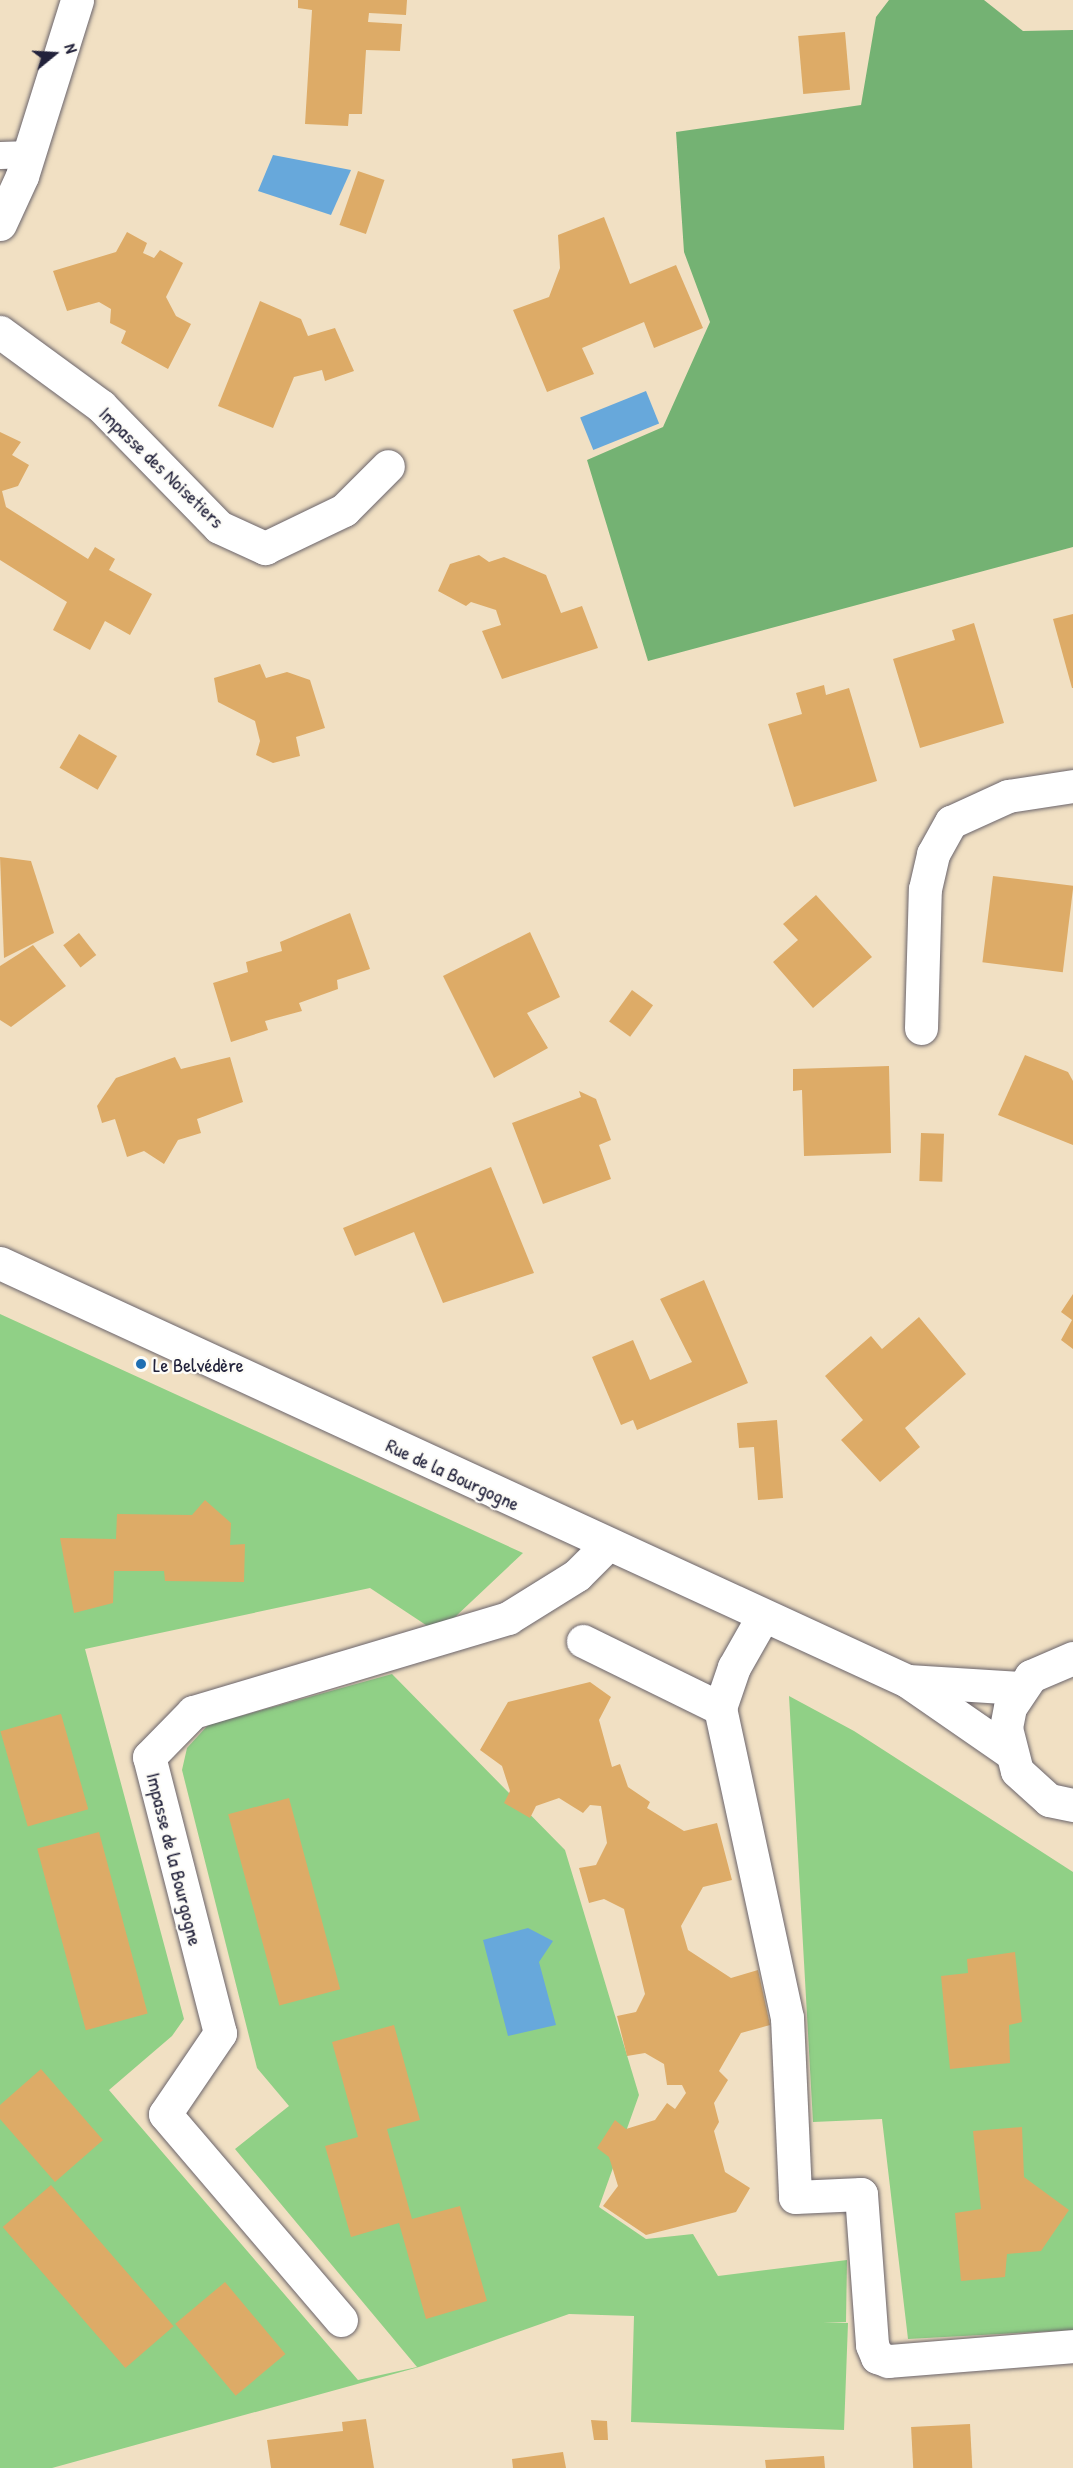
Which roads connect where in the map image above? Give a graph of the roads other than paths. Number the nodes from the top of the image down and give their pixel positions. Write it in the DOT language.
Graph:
graph roads {
  1 [pos="77,0"];
  2 [pos="15,155"];
  3 [pos="0,224"];
  4 [pos="0,332"];
  5 [pos="388,466"];
  6 [pos="1073,786"];
  7 [pos="921,1028"];
  8 [pos="0,1263"];
  9 [pos="607,1545"];
  10 [pos="763,1616"];
  11 [pos="583,1641"];
  12 [pos="1073,1658"];
  13 [pos="907,1681"];
  14 [pos="1020,1688"];
  15 [pos="720,1708"];
  16 [pos="1008,1751"];
  17 [pos="1073,1805"];
  18 [pos="341,2320"];
  19 [pos="1073,2346"];
  1 -- 2 [label="street"];
  2 -- 3 [label="street"];
  4 -- 5 [label="street, Impasse des Noisetiers"];
  6 -- 7 [label="street"];
  8 -- 9 [label="street, Rue de la Bourgogne"];
  9 -- 10 [label="street, Rue de la Bourgogne"];
  9 -- 18 [label="street, Impasse de la Bourgogne"];
  10 -- 13 [label="street, Rue de la Bourgogne"];
  10 -- 15 [label="street"];
  11 -- 15 [label="street"];
  12 -- 14 [label="street"];
  13 -- 14 [label="street, Rue de la Bourgogne"];
  13 -- 16 [label="street, Rue de la Bourgogne"];
  14 -- 16 [label="street"];
  15 -- 19 [label="street"];
  16 -- 17 [label="street"];
}
